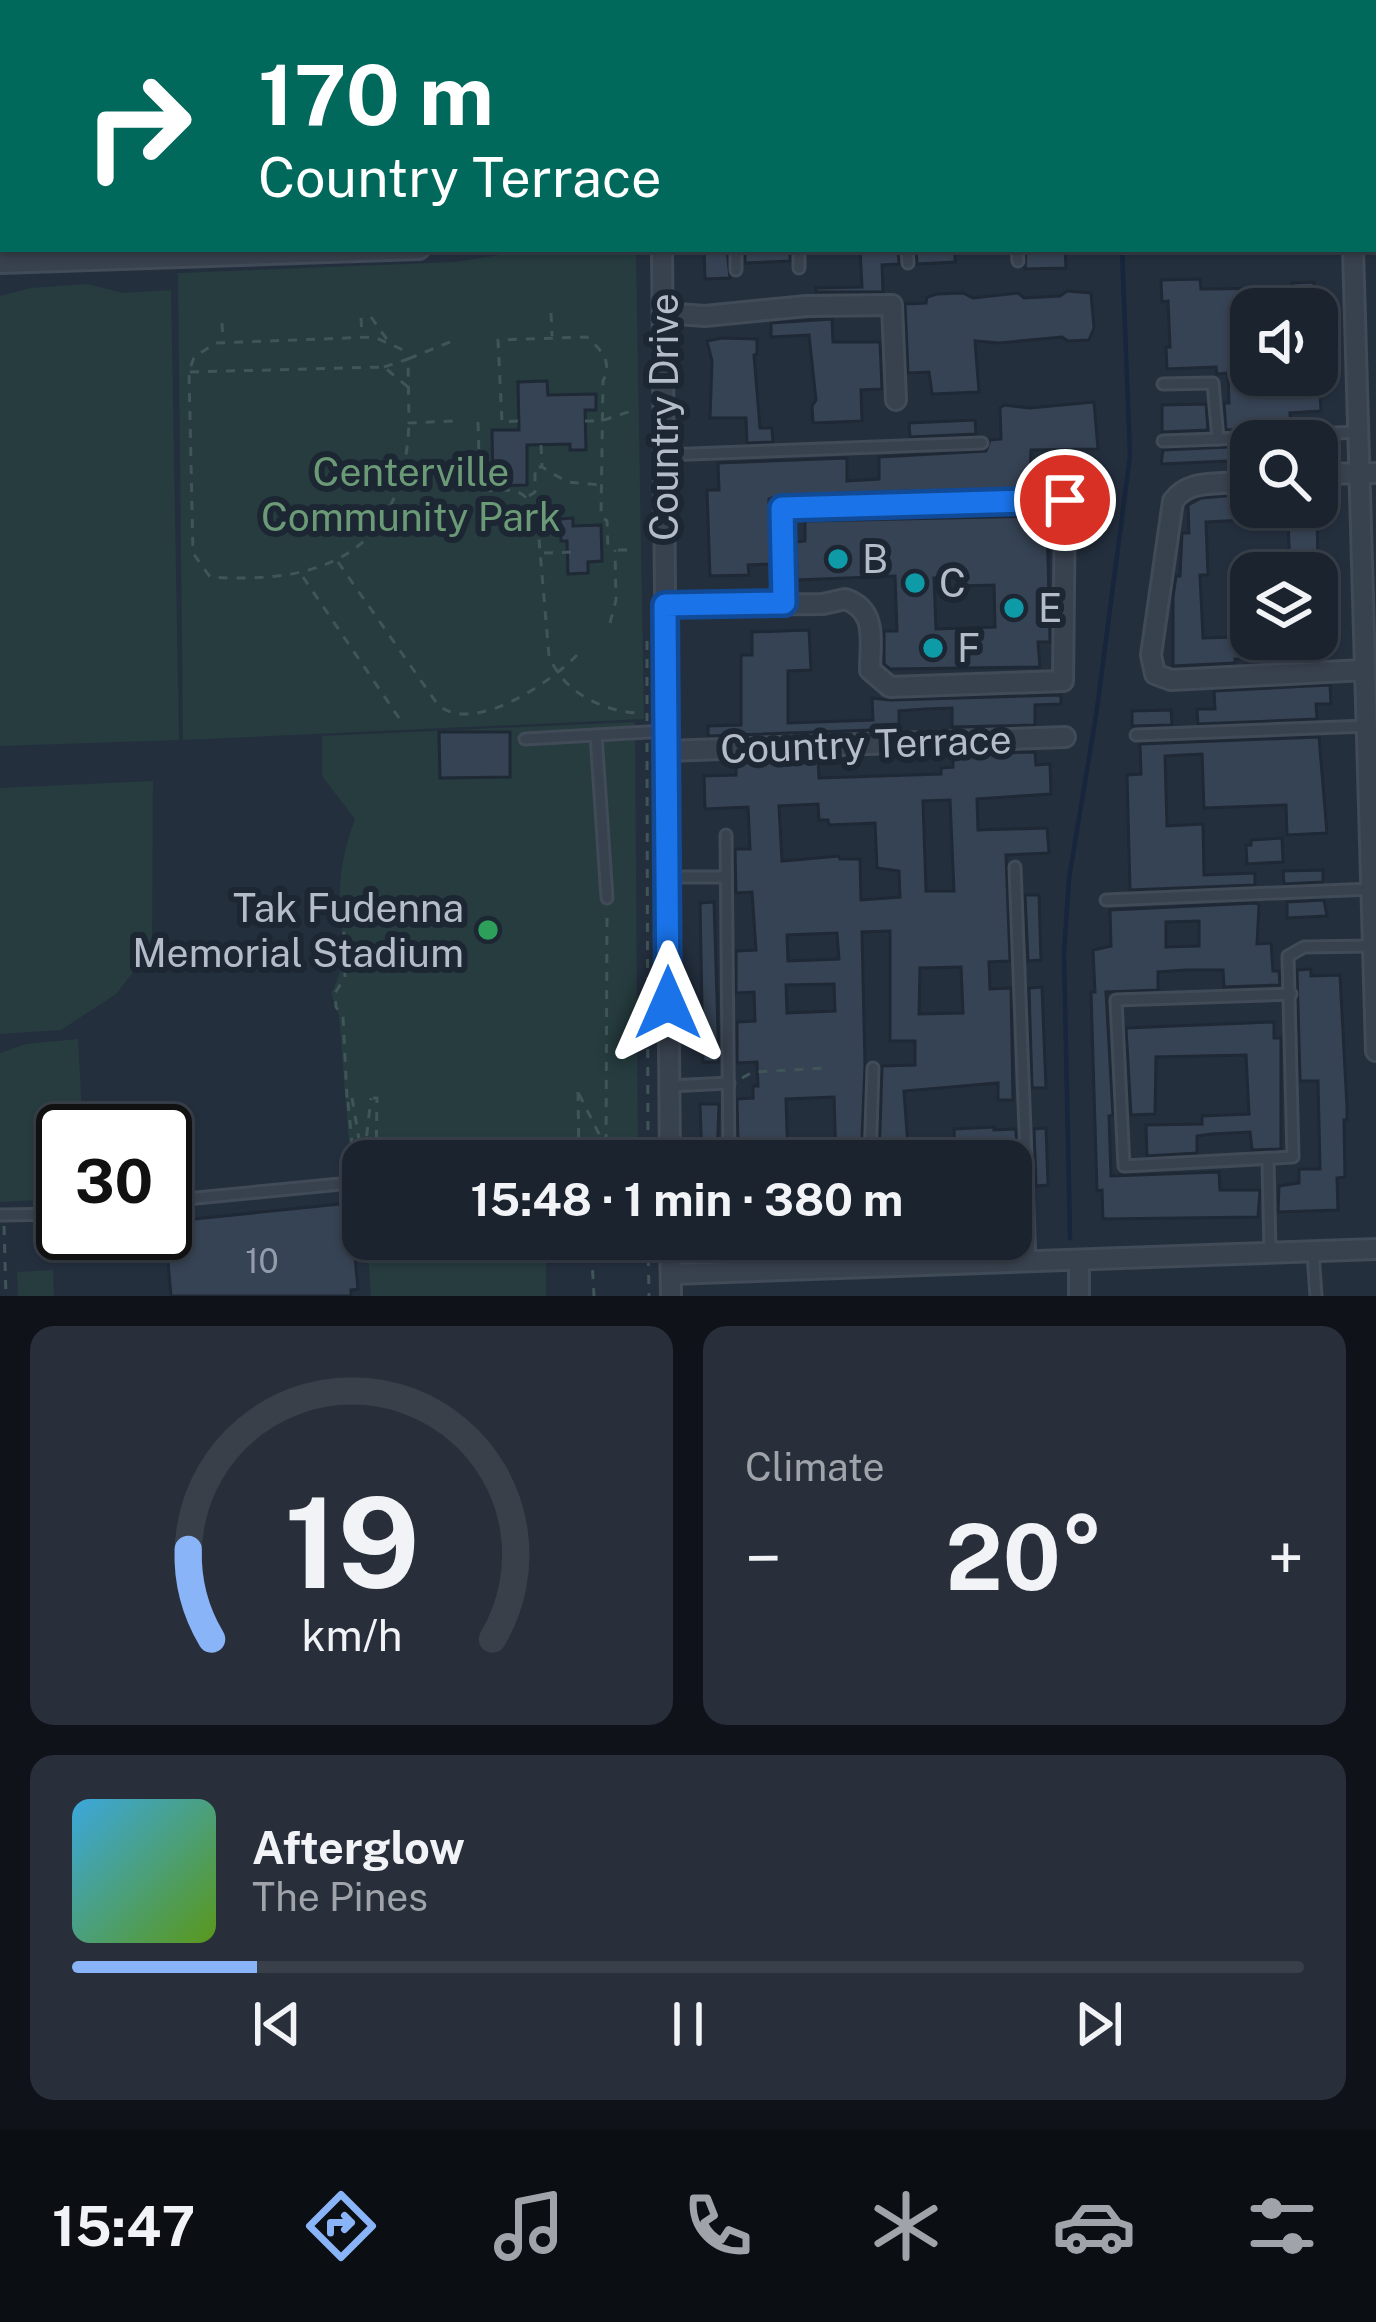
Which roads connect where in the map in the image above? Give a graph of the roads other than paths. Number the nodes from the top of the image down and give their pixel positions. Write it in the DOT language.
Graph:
graph roads {
  1 [pos="328,252"];
  2 [pos="662,252"];
  3 [pos="736,252"];
  4 [pos="799,252"];
  5 [pos="907,252"];
  6 [pos="1353,252"];
  7 [pos="908,262"];
  8 [pos="0,263"];
  9 [pos="800,268"];
  10 [pos="736,270"];
  11 [pos="663,313"];
  12 [pos="1163,383"];
  13 [pos="896,400"];
  14 [pos="1356,432"];
  15 [pos="1218,439"];
  16 [pos="1163,441"];
  17 [pos="982,443"];
  18 [pos="664,455"];
  19 [pos="1367,474"];
  20 [pos="1230,481"];
  21 [pos="784,603"];
  22 [pos="665,605"];
  23 [pos="1369,633"];
  24 [pos="1364,670"];
  25 [pos="1366,726"];
  26 [pos="1136,734"];
  27 [pos="596,735"];
  28 [pos="1065,737"];
  29 [pos="660,738"];
  30 [pos="525,739"];
  31 [pos="1372,787"];
  32 [pos="726,835"];
  33 [pos="1015,867"];
  34 [pos="668,877"];
  35 [pos="724,877"];
  36 [pos="1371,889"];
  37 [pos="607,898"];
  38 [pos="1106,900"];
  39 [pos="1373,946"];
  40 [pos="1291,994"];
  41 [pos="1376,1051"];
  42 [pos="873,1068"];
  43 [pos="729,1083"];
  44 [pos="669,1086"];
  45 [pos="670,1140"];
  46 [pos="730,1140"];
  47 [pos="871,1140"];
  48 [pos="1268,1160"];
  49 [pos="342,1184"];
  50 [pos="192,1198"];
  51 [pos="36,1214"];
  52 [pos="2,1215"];
  53 [pos="1376,1249"];
  54 [pos="1313,1251"];
  55 [pos="1270,1253"];
  56 [pos="671,1260"];
  57 [pos="850,1260"];
  58 [pos="1078,1260"];
  59 [pos="1030,1262"];
  60 [pos="848,1268"];
  61 [pos="671,1274"];
  62 [pos="671,1296"];
  63 [pos="1079,1296"];
  64 [pos="1316,1296"];
  1 -- 8 [label="street"];
  2 -- 11 [label="street, Country Drive"];
  3 -- 10 [label="lane"];
  4 -- 9 [label="lane"];
  5 -- 7 [label="lane"];
  6 -- 14 [label="street"];
  11 -- 13 [label="street"];
  11 -- 18 [label="street, Country Drive"];
  12 -- 15 [label="lane"];
  14 -- 15 [label="lane"];
  14 -- 19 [label="street"];
  15 -- 16 [label="lane"];
  17 -- 18 [label="lane"];
  18 -- 22 [label="street, Country Drive"];
  19 -- 23 [label="street"];
  20 -- 24 [label="street"];
  21 -- 21 [label="street, Country Terrace"];
  21 -- 22 [label="street, Country Terrace"];
  22 -- 29 [label="street, Country Drive"];
  23 -- 24 [label="street"];
  24 -- 25 [label="street"];
  25 -- 26 [label="lane"];
  25 -- 31 [label="street"];
  27 -- 29 [label="lane"];
  27 -- 30 [label="lane"];
  27 -- 37 [label="lane"];
  28 -- 29 [label="street, Country Terrace"];
  29 -- 34 [label="street, Country Drive"];
  31 -- 36 [label="street"];
  32 -- 35 [label="lane"];
  33 -- 59 [label="lane"];
  34 -- 35 [label="lane"];
  34 -- 44 [label="street, Country Drive"];
  35 -- 43 [label="lane"];
  36 -- 38 [label="lane"];
  36 -- 39 [label="street"];
  39 -- 40 [label="lane"];
  39 -- 41 [label="street"];
  40 -- 48 [label="lane"];
  40 -- 48 [label="lane"];
  42 -- 47 [label="lane"];
  43 -- 44 [label="lane"];
  43 -- 46 [label="lane"];
  44 -- 45 [label="street, Country Drive"];
  48 -- 55 [label="lane"];
  49 -- 50 [label="lane"];
  51 -- 52 [label="lane"];
  53 -- 54 [label="street"];
  54 -- 55 [label="street"];
  54 -- 64 [label="lane"];
  55 -- 58 [label="street"];
  56 -- 61 [label="street"];
  57 -- 60 [label="lane"];
  58 -- 59 [label="street"];
  58 -- 63 [label="street"];
  59 -- 60 [label="street"];
  60 -- 61 [label="street"];
  61 -- 62 [label="street"];
}
